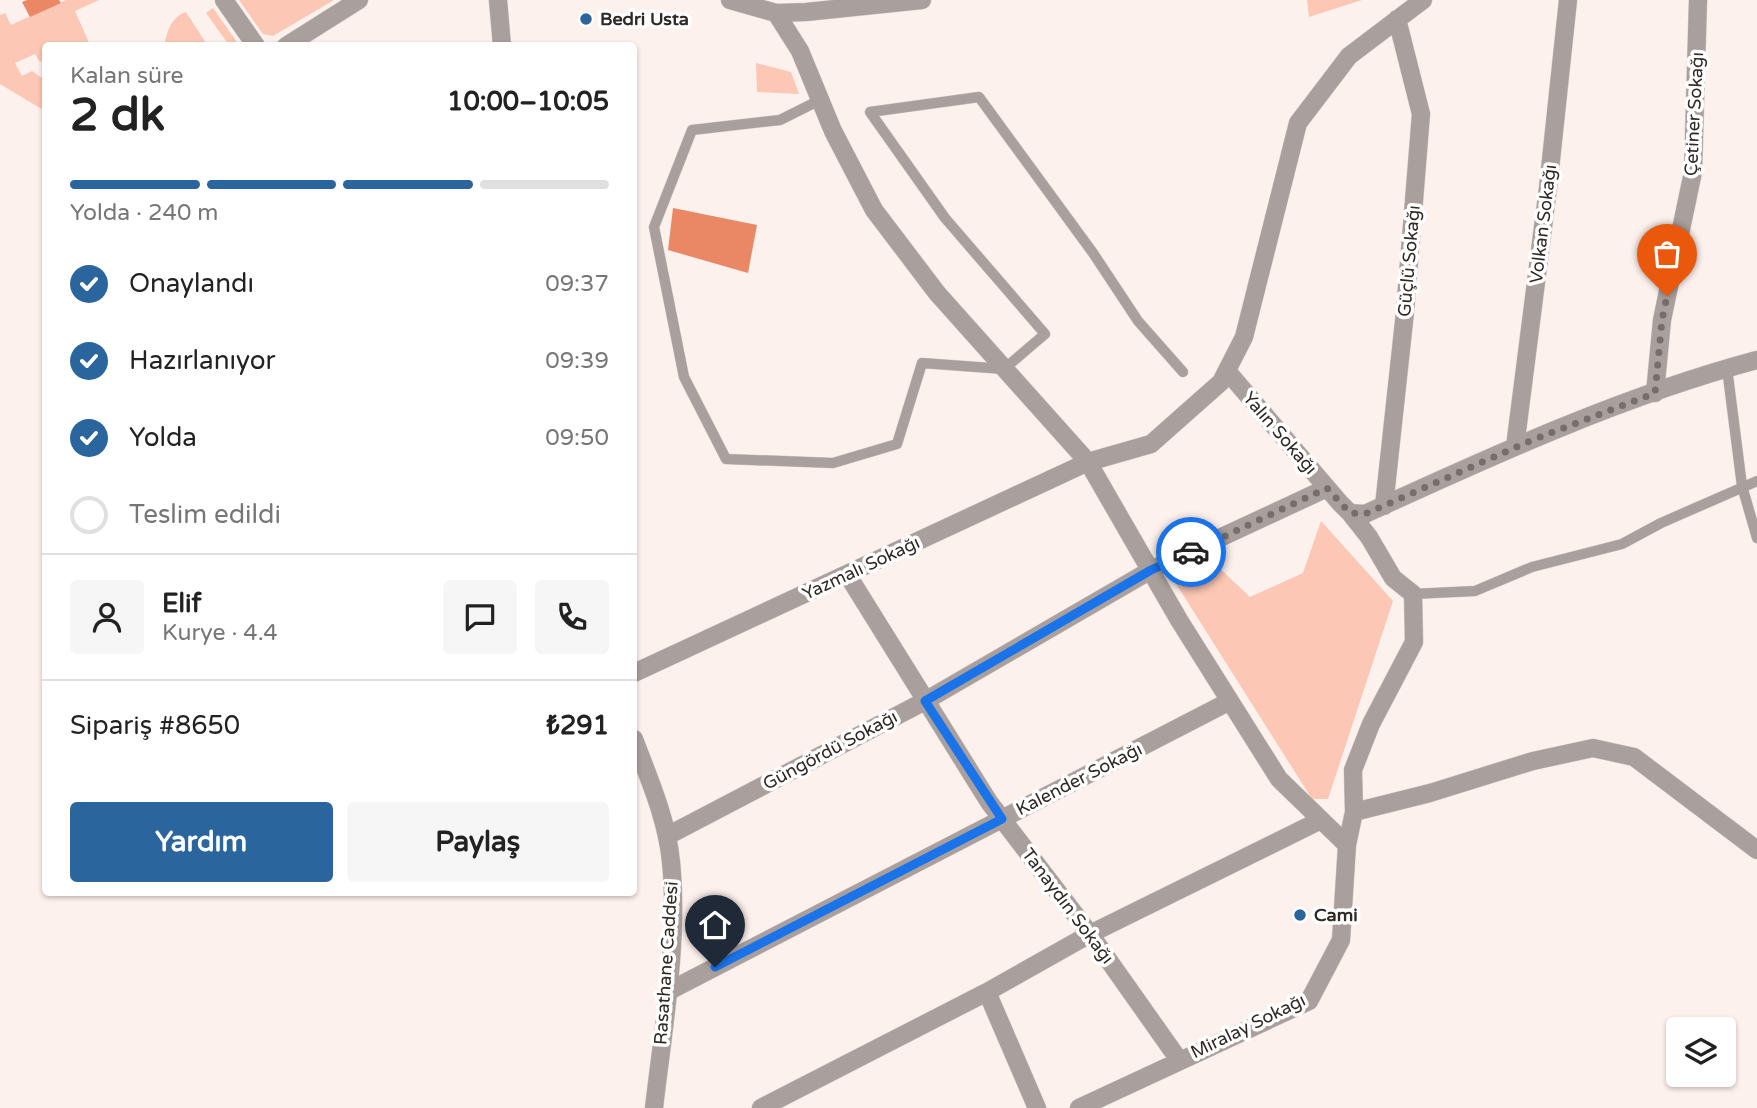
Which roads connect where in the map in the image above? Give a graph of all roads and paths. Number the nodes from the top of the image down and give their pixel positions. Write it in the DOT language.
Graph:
graph roads {
  1 [pos="224,0"];
  2 [pos="359,0"];
  3 [pos="498,0"];
  4 [pos="730,0"];
  5 [pos="922,0"];
  6 [pos="1423,0"];
  7 [pos="1567,0"];
  8 [pos="1698,0"];
  9 [pos="776,13"];
  10 [pos="1397,19"];
  11 [pos="253,42"];
  12 [pos="292,42"];
  13 [pos="502,42"];
  14 [pos="820,100"];
  15 [pos="1757,360"];
  16 [pos="1727,368"];
  17 [pos="1004,369"];
  18 [pos="1227,371"];
  19 [pos="1183,372"];
  20 [pos="1655,393"];
  21 [pos="1515,447"];
  22 [pos="1088,462"];
  23 [pos="1757,481"];
  24 [pos="1742,486"];
  25 [pos="1327,488"];
  26 [pos="1384,506"];
  27 [pos="1350,513"];
  28 [pos="1757,538"];
  29 [pos="1151,570"];
  30 [pos="847,574"];
  31 [pos="1413,594"];
  32 [pos="637,672"];
  33 [pos="925,701"];
  34 [pos="1230,701"];
  35 [pos="637,747"];
  36 [pos="1354,812"];
  37 [pos="1002,819"];
  38 [pos="1321,820"];
  39 [pos="667,836"];
  40 [pos="1347,845"];
  41 [pos="1757,850"];
  42 [pos="1090,934"];
  43 [pos="667,992"];
  44 [pos="987,992"];
  45 [pos="1179,1060"];
  46 [pos="654,1108"];
  47 [pos="761,1108"];
  48 [pos="1037,1108"];
  49 [pos="1079,1108"];
  1 -- 11 [label="street"];
  2 -- 12 [label="street"];
  3 -- 13 [label="street"];
  4 -- 9 [label="street"];
  5 -- 9 [label="street"];
  6 -- 10 [label="street, Yazmalı Sokağı"];
  7 -- 21 [label="street, Volkan Sokağı"];
  8 -- 20 [label="street, Çetiner Sokağı"];
  9 -- 14 [label="street"];
  10 -- 18 [label="street, Yazmalı Sokağı"];
  10 -- 26 [label="street, Güçlü Sokağı"];
  14 -- 17 [label="street"];
  14 -- 17 [label="lane"];
  15 -- 16 [label="street"];
  16 -- 20 [label="street"];
  16 -- 24 [label="lane"];
  17 -- 19 [label="lane"];
  17 -- 22 [label="street"];
  18 -- 22 [label="street, Yazmalı Sokağı"];
  18 -- 25 [label="street, Yalın Sokağı"];
  20 -- 21 [label="street"];
  21 -- 26 [label="street"];
  22 -- 29 [label="street"];
  22 -- 30 [label="street, Yazmalı Sokağı"];
  23 -- 24 [label="lane"];
  24 -- 28 [label="lane"];
  24 -- 31 [label="lane"];
  25 -- 27 [label="street, Yalın Sokağı"];
  25 -- 29 [label="street, Güngördü Sokağı"];
  26 -- 27 [label="street"];
  27 -- 31 [label="street, Yalın Sokağı"];
  29 -- 33 [label="street, Güngördü Sokağı"];
  29 -- 34 [label="street"];
  30 -- 32 [label="street, Yazmalı Sokağı"];
  30 -- 33 [label="street, Tanaydın Sokağı"];
  31 -- 36 [label="street, Miralay Sokağı"];
  33 -- 37 [label="street, Tanaydın Sokağı"];
  33 -- 39 [label="street, Güngördü Sokağı"];
  34 -- 37 [label="street, Kalender Sokağı"];
  34 -- 38 [label="street"];
  35 -- 39 [label="street, Rasathane Caddesi"];
  36 -- 40 [label="street, Miralay Sokağı"];
  36 -- 41 [label="street"];
  37 -- 42 [label="street, Tanaydın Sokağı"];
  37 -- 43 [label="street, Kalender Sokağı"];
  38 -- 40 [label="street"];
  38 -- 42 [label="street"];
  39 -- 43 [label="street, Rasathane Caddesi"];
  40 -- 45 [label="street, Miralay Sokağı"];
  42 -- 44 [label="street"];
  42 -- 45 [label="street, Tanaydın Sokağı"];
  43 -- 46 [label="street, Rasathane Caddesi"];
  44 -- 47 [label="street"];
  44 -- 48 [label="street"];
  45 -- 49 [label="street, Miralay Sokağı"];
}
